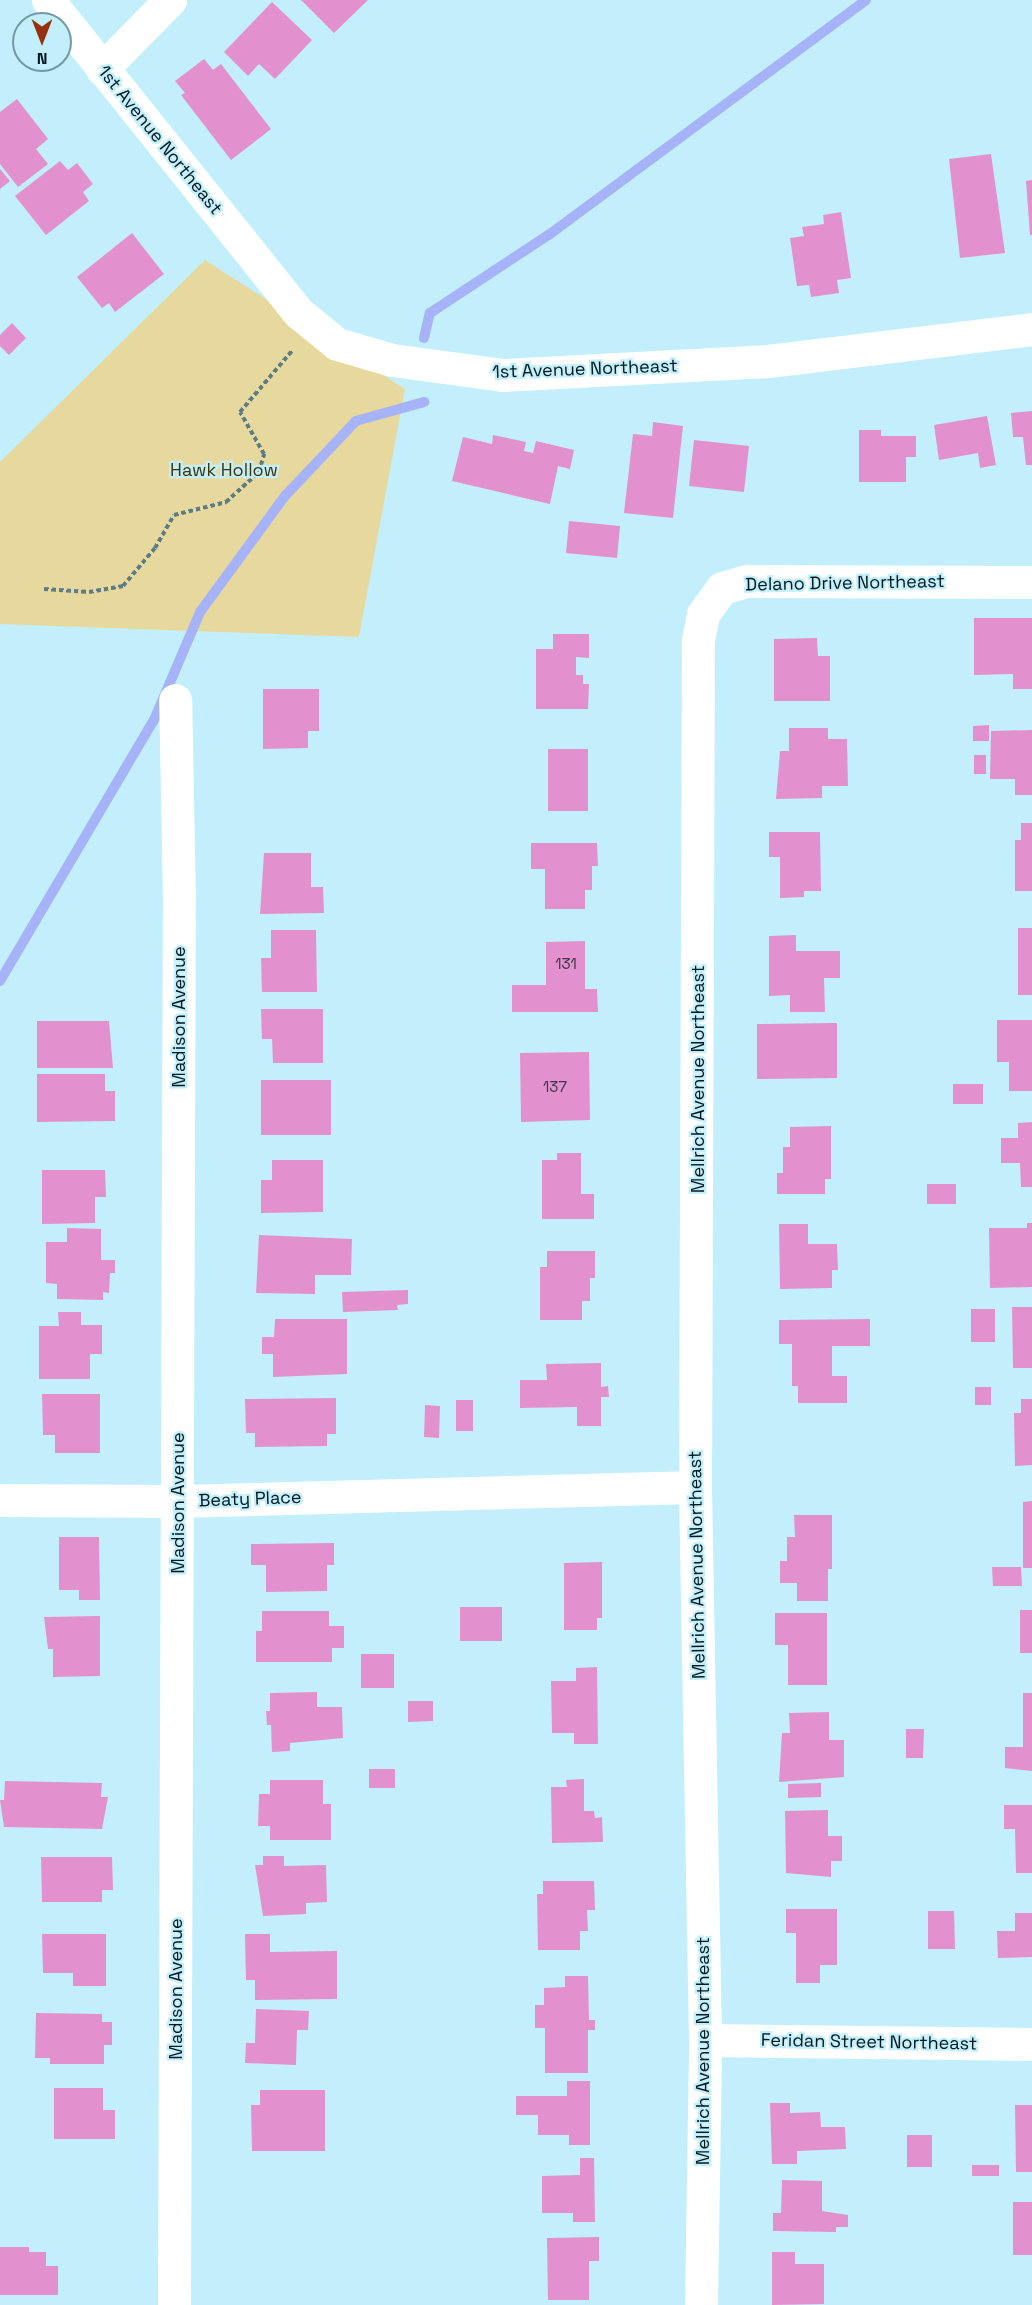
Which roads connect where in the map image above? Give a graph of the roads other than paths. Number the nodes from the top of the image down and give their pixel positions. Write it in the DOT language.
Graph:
graph roads {
  1 [pos="48,0"];
  2 [pos="170,0"];
  3 [pos="102,69"];
  4 [pos="1032,329"];
  5 [pos="1032,582"];
  6 [pos="176,700"];
  7 [pos="699,825"];
  8 [pos="695,1487"];
  9 [pos="0,1500"];
  10 [pos="178,1501"];
  11 [pos="705,2040"];
  12 [pos="1032,2044"];
  13 [pos="174,2305"];
  14 [pos="701,2305"];
  1 -- 3 [label="street, 1st Avenue Northeast"];
  2 -- 3 [label="street"];
  3 -- 4 [label="street, 1st Avenue Northeast"];
  5 -- 7 [label="street, Delano Drive Northeast"];
  6 -- 10 [label="street, Madison Avenue"];
  7 -- 8 [label="street, Mellrich Avenue Northeast"];
  8 -- 10 [label="street, Beaty Place"];
  8 -- 11 [label="street, Mellrich Avenue Northeast"];
  9 -- 10 [label="street, Beaty Place"];
  10 -- 13 [label="street, Madison Avenue"];
  11 -- 12 [label="street, Feridan Street Northeast"];
  11 -- 14 [label="street, Mellrich Avenue Northeast"];
}
